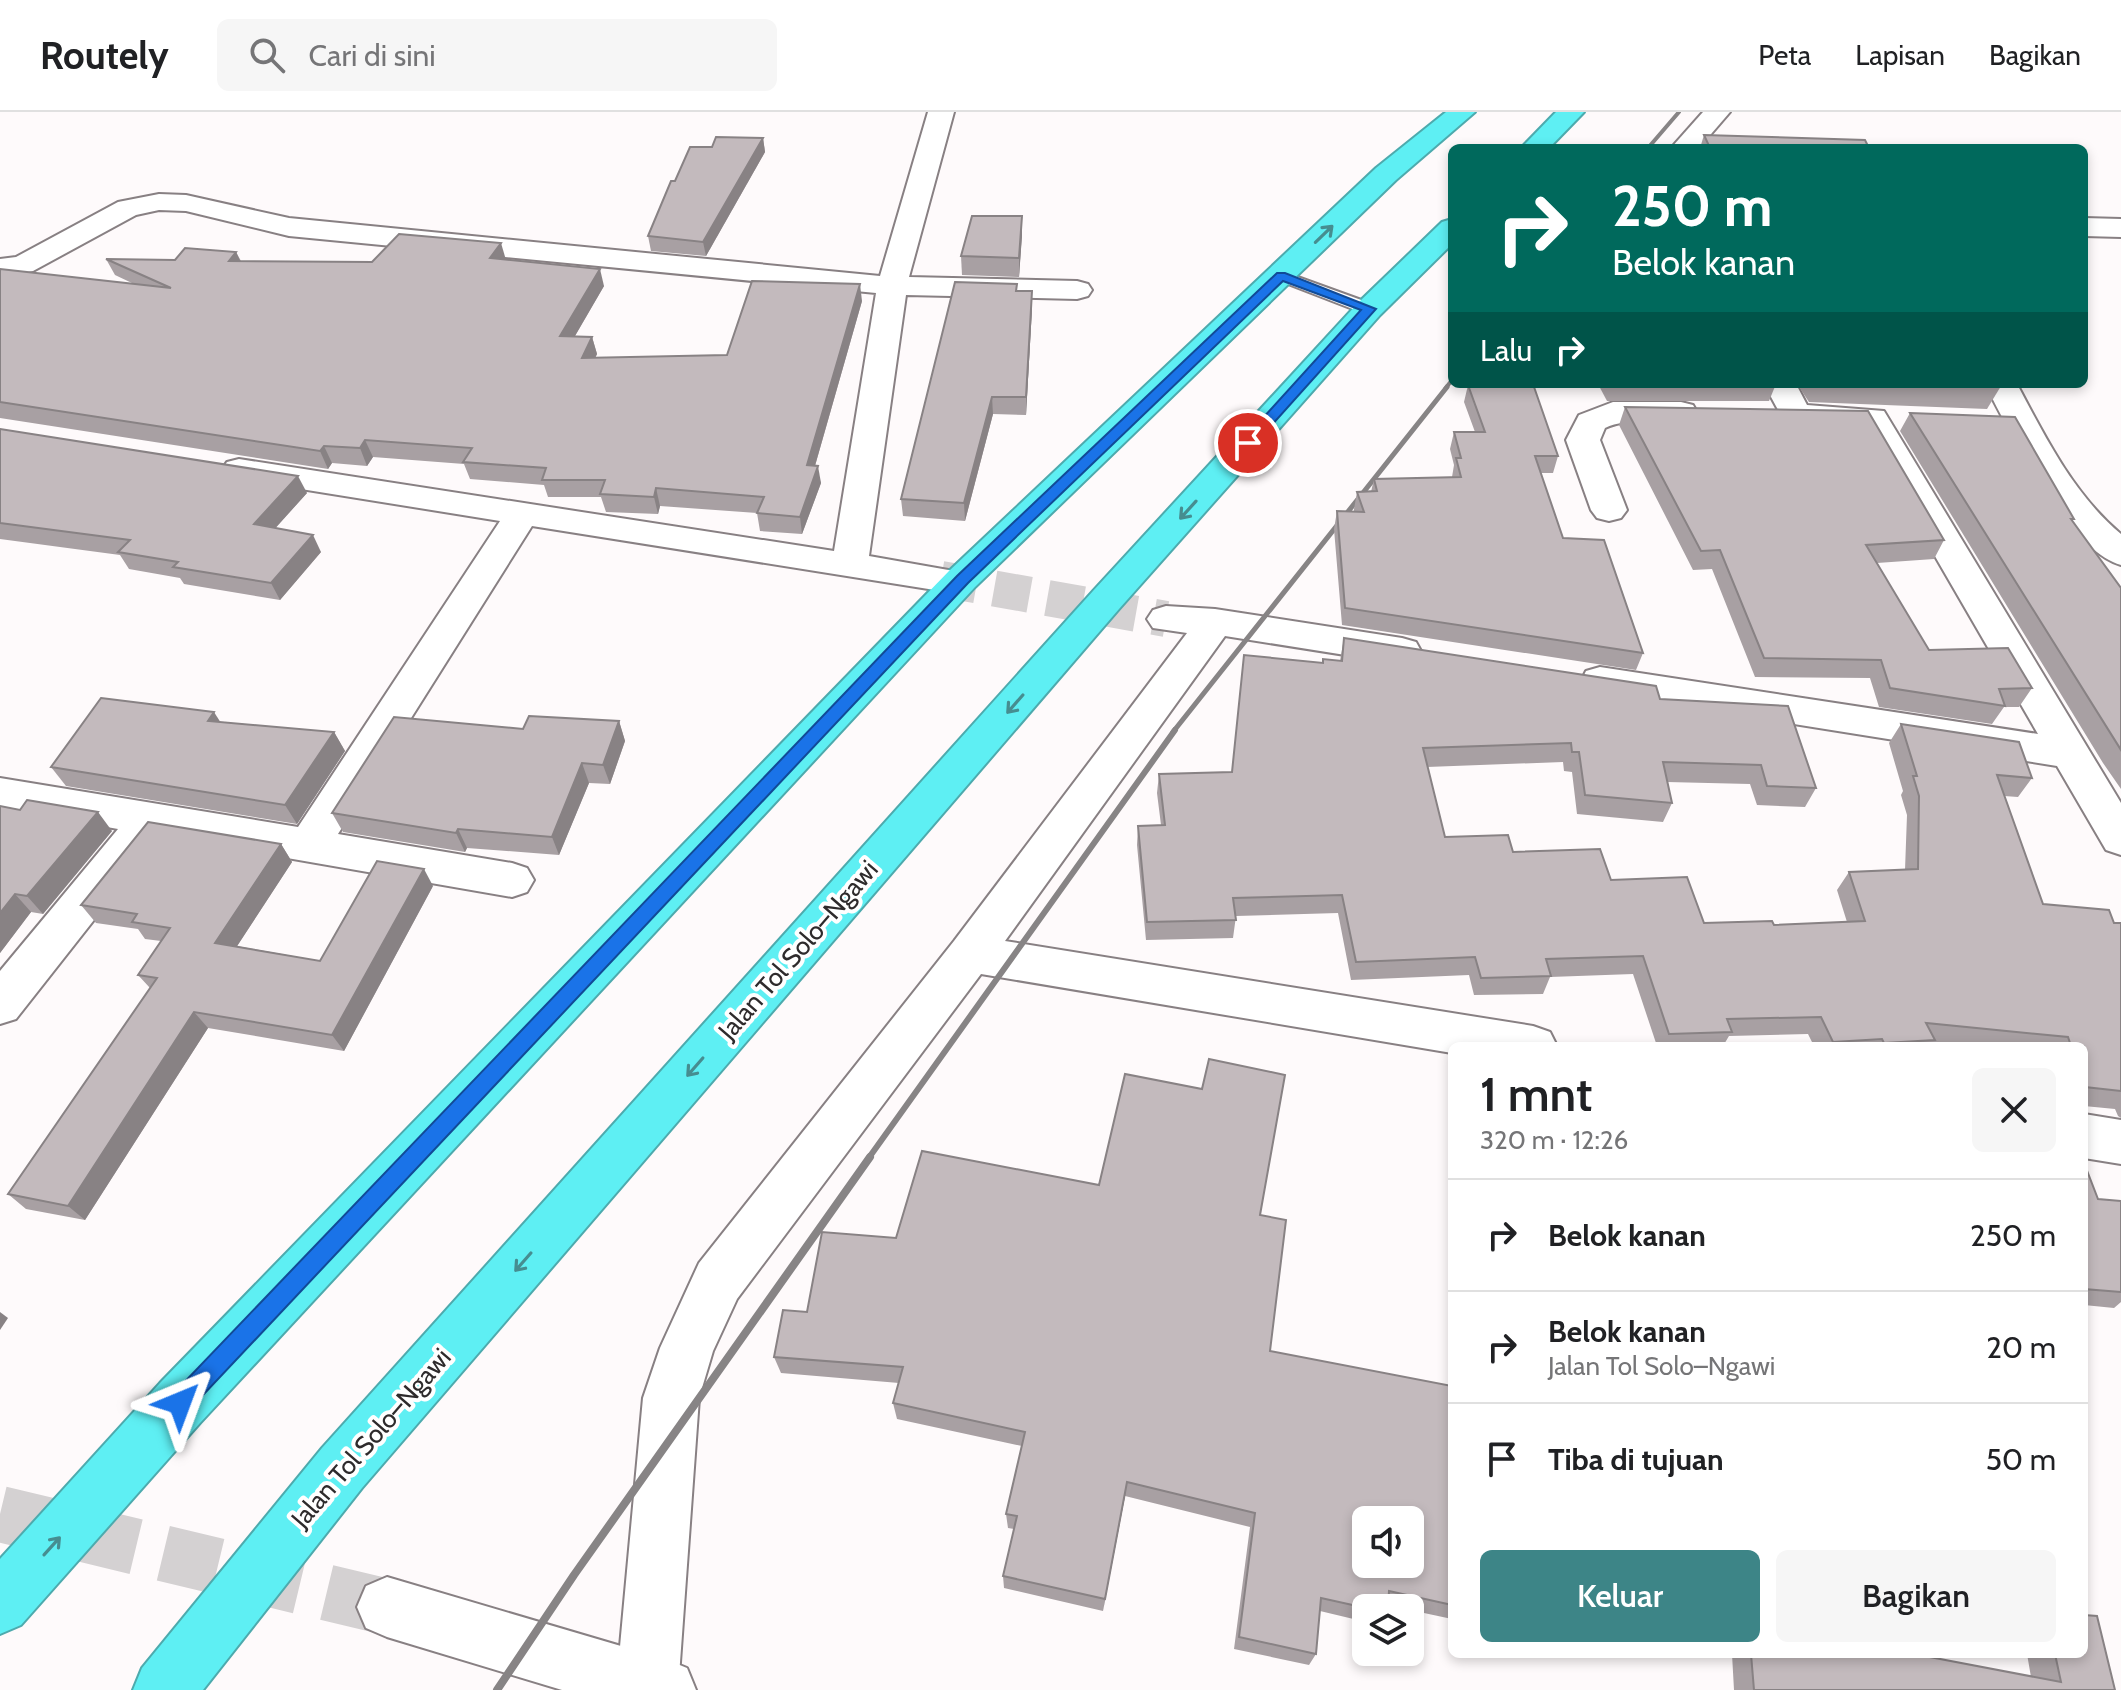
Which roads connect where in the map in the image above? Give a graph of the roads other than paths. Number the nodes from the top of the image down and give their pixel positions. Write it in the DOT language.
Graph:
graph roads {
  1 [pos="941,112"];
  2 [pos="1462,112"];
  3 [pos="1571,112"];
  4 [pos="1717,112"];
  5 [pos="1538,144"];
  6 [pos="1688,144"];
  7 [pos="2088,227"];
  8 [pos="2121,228"];
  9 [pos="1448,232"];
  10 [pos="11,267"];
  11 [pos="1281,276"];
  12 [pos="0,285"];
  13 [pos="892,286"];
  14 [pos="1077,290"];
  15 [pos="1369,309"];
  16 [pos="2002,388"];
  17 [pos="1781,404"];
  18 [pos="1708,413"];
  19 [pos="199,463"];
  20 [pos="1609,510"];
  21 [pos="522,514"];
  22 [pos="2121,553"];
  23 [pos="850,565"];
  24 [pos="941,579"];
  25 [pos="1166,619"];
  26 [pos="1215,622"];
  27 [pos="1436,656"];
  28 [pos="1562,675"];
  29 [pos="2068,753"];
  30 [pos="0,793"];
  31 [pos="149,820"];
  32 [pos="2121,839"];
  33 [pos="308,846"];
  34 [pos="512,880"];
  35 [pos="970,954"];
  36 [pos="0,1005"];
  37 [pos="1509,1042"];
  38 [pos="2088,1137"];
  39 [pos="2121,1142"];
  40 [pos="0,1604"];
  41 [pos="387,1607"];
  42 [pos="653,1689"];
  43 [pos="164,1690"];
  1 -- 13 [label="street"];
  11 -- 2 [label="highway, one-way"];
  3 -- 5 [label="highway"];
  4 -- 6 [label="street"];
  7 -- 8 [label="street"];
  9 -- 15 [label="highway, Jalan Tol Solo–Ngawi"];
  10 -- 12 [label="street"];
  10 -- 13 [label="street"];
  11 -- 15 [label="lane"];
  40 -- 11 [label="highway, one-way"];
  13 -- 14 [label="street"];
  13 -- 23 [label="street"];
  15 -- 43 [label="highway, Jalan Tol Solo–Ngawi, one-way"];
  16 -- 22 [label="street"];
  17 -- 29 [label="street"];
  18 -- 20 [label="street"];
  19 -- 21 [label="street"];
  21 -- 23 [label="street"];
  21 -- 33 [label="street"];
  23 -- 24 [label="street"];
  25 -- 26 [label="street"];
  26 -- 27 [label="street"];
  26 -- 35 [label="street"];
  28 -- 29 [label="street"];
  29 -- 32 [label="street"];
  30 -- 31 [label="street"];
  31 -- 33 [label="street"];
  31 -- 36 [label="street"];
  33 -- 34 [label="street"];
  35 -- 37 [label="street"];
  35 -- 42 [label="street"];
  38 -- 39 [label="street"];
  41 -- 42 [label="street"];
}
